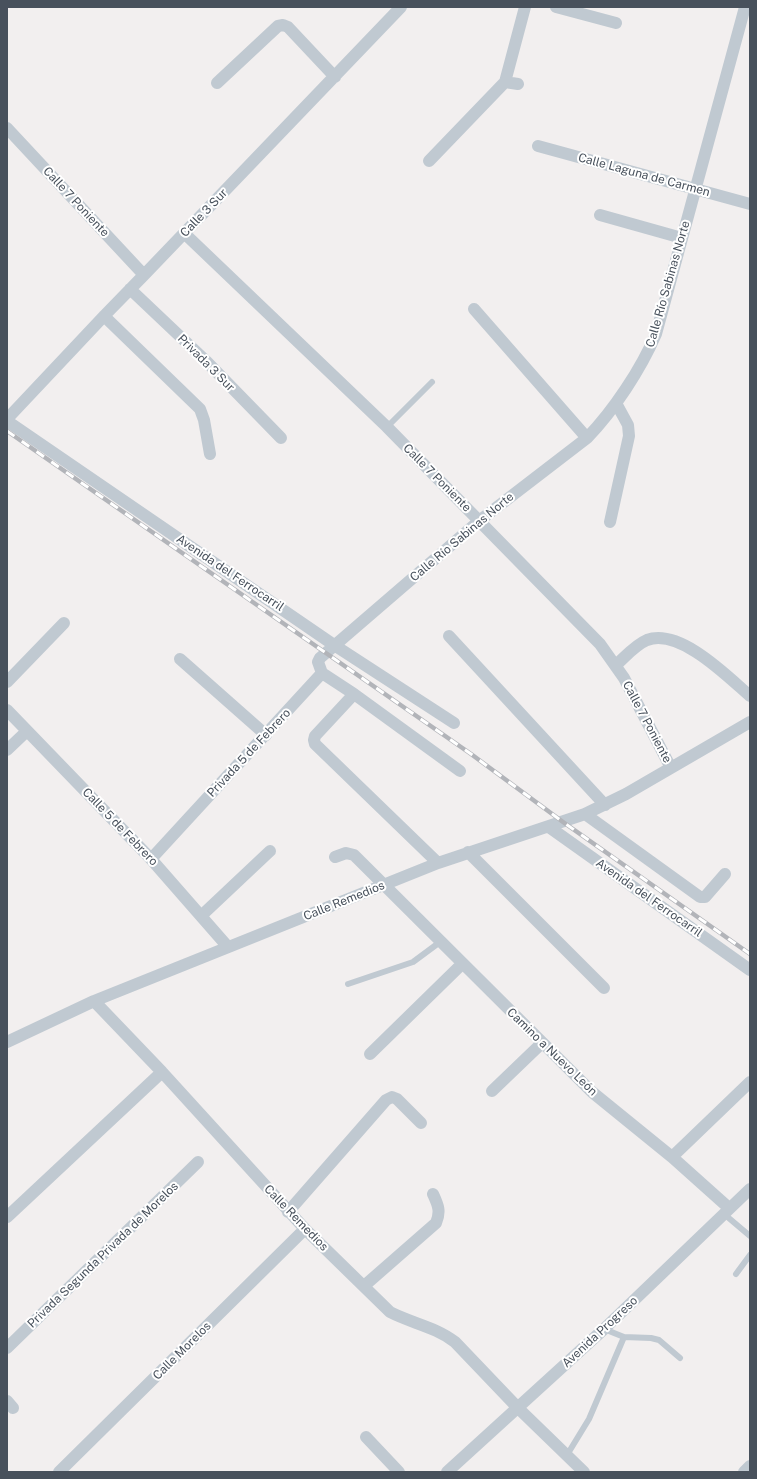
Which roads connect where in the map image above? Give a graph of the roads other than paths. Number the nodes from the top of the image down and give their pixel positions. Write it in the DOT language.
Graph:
graph roads {
  1 [pos="402,7"];
  2 [pos="525,7"];
  3 [pos="556,7"];
  4 [pos="745,7"];
  5 [pos="616,23"];
  6 [pos="335,77"];
  7 [pos="505,82"];
  8 [pos="217,83"];
  9 [pos="518,84"];
  10 [pos="7,128"];
  11 [pos="538,146"];
  12 [pos="429,161"];
  13 [pos="695,189"];
  14 [pos="750,204"];
  15 [pos="600,215"];
  16 [pos="184,233"];
  17 [pos="682,238"];
  18 [pos="144,275"];
  19 [pos="130,289"];
  20 [pos="474,309"];
  21 [pos="104,316"];
  22 [pos="432,382"];
  23 [pos="616,403"];
  24 [pos="7,420"];
  25 [pos="387,427"];
  26 [pos="281,438"];
  27 [pos="587,438"];
  28 [pos="210,454"];
  29 [pos="479,521"];
  30 [pos="610,522"];
  31 [pos="64,623"];
  32 [pos="448,636"];
  33 [pos="334,645"];
  34 [pos="180,660"];
  35 [pos="616,665"];
  36 [pos="322,673"];
  37 [pos="7,682"];
  38 [pos="354,694"];
  39 [pos="750,696"];
  40 [pos="7,710"];
  41 [pos="750,722"];
  42 [pos="454,723"];
  43 [pos="27,731"];
  44 [pos="266,735"];
  45 [pos="7,750"];
  46 [pos="671,768"];
  47 [pos="460,771"];
  48 [pos="605,805"];
  49 [pos="585,814"];
  50 [pos="549,827"];
  51 [pos="270,851"];
  52 [pos="468,852"];
  53 [pos="335,858"];
  54 [pos="151,859"];
  55 [pos="438,863"];
  56 [pos="725,874"];
  57 [pos="384,886"];
  58 [pos="201,916"];
  59 [pos="440,942"];
  60 [pos="228,947"];
  61 [pos="462,964"];
  62 [pos="750,970"];
  63 [pos="348,984"];
  64 [pos="604,988"];
  65 [pos="94,1000"];
  66 [pos="7,1042"];
  67 [pos="542,1043"];
  68 [pos="370,1054"];
  69 [pos="162,1072"];
  70 [pos="750,1082"];
  71 [pos="492,1091"];
  72 [pos="421,1123"];
  73 [pos="672,1157"];
  74 [pos="198,1162"];
  75 [pos="750,1189"];
  76 [pos="433,1194"];
  77 [pos="726,1211"];
  78 [pos="288,1212"];
  79 [pos="7,1217"];
  80 [pos="305,1229"];
  81 [pos="750,1236"];
  82 [pos="750,1255"];
  83 [pos="736,1274"];
  84 [pos="364,1286"];
  85 [pos="604,1329"];
  86 [pos="624,1337"];
  87 [pos="7,1348"];
  88 [pos="680,1358"];
  89 [pos="518,1408"];
  90 [pos="366,1437"];
  91 [pos="567,1456"];
  92 [pos="59,1472"];
  93 [pos="399,1472"];
  94 [pos="447,1472"];
  95 [pos="584,1472"];
  1 -- 6 [label="street, Calle 3 Sur"];
  2 -- 7 [label="street"];
  3 -- 5 [label="street"];
  4 -- 13 [label="street, Calle Río Sabinas Norte"];
  6 -- 8 [label="street"];
  6 -- 16 [label="street, Calle 3 Sur"];
  7 -- 9 [label="street"];
  7 -- 12 [label="street"];
  10 -- 18 [label="street, Calle 7 Poniente"];
  11 -- 13 [label="street, Calle Laguna de Carmen"];
  13 -- 14 [label="street, Calle Laguna de Carmen"];
  13 -- 17 [label="street, Calle Río Sabinas Norte"];
  15 -- 17 [label="street"];
  16 -- 18 [label="street, Calle 3 Sur"];
  16 -- 25 [label="street, Calle 7 Poniente"];
  17 -- 23 [label="street, Calle Río Sabinas Norte"];
  18 -- 19 [label="street, Calle 3 Sur"];
  19 -- 21 [label="street, Calle 3 Sur"];
  19 -- 26 [label="street, Privada 3 Sur"];
  20 -- 27 [label="street"];
  21 -- 24 [label="street, Calle 3 Sur"];
  21 -- 28 [label="street"];
  22 -- 25 [label="lane"];
  23 -- 27 [label="street, Calle Río Sabinas Norte"];
  23 -- 30 [label="street"];
  24 -- 33 [label="street, Avenida del Ferrocarril"];
  25 -- 29 [label="street, Calle 7 Poniente"];
  27 -- 29 [label="street, Calle Río Sabinas Norte"];
  29 -- 33 [label="street, Calle Río Sabinas Norte"];
  29 -- 35 [label="street, Calle 7 Poniente"];
  31 -- 37 [label="street"];
  32 -- 48 [label="street"];
  33 -- 36 [label="street"];
  33 -- 42 [label="street, Avenida del Ferrocarril"];
  34 -- 44 [label="street"];
  35 -- 39 [label="street"];
  35 -- 46 [label="street, Calle 7 Poniente"];
  36 -- 38 [label="street"];
  36 -- 44 [label="street, Privada 5 de Febrero"];
  38 -- 47 [label="street"];
  38 -- 55 [label="street"];
  40 -- 43 [label="street, Calle 5 de Febrero"];
  41 -- 46 [label="street, Calle Remedios"];
  43 -- 45 [label="street"];
  43 -- 54 [label="street, Calle 5 de Febrero"];
  44 -- 54 [label="street, Privada 5 de Febrero"];
  46 -- 48 [label="street, Calle Remedios"];
  48 -- 49 [label="street, Calle Remedios"];
  49 -- 50 [label="street, Calle Remedios"];
  49 -- 56 [label="street"];
  50 -- 52 [label="street, Calle Remedios"];
  50 -- 62 [label="street, Avenida del Ferrocarril"];
  51 -- 58 [label="street"];
  52 -- 55 [label="street, Calle Remedios"];
  52 -- 64 [label="street"];
  53 -- 57 [label="street, Camino a Nuevo León"];
  54 -- 58 [label="street, Calle 5 de Febrero"];
  55 -- 57 [label="street, Calle Remedios"];
  57 -- 59 [label="street, Camino a Nuevo León"];
  57 -- 60 [label="street, Calle Remedios"];
  58 -- 60 [label="street, Calle 5 de Febrero"];
  59 -- 61 [label="street, Camino a Nuevo León"];
  59 -- 63 [label="lane"];
  60 -- 65 [label="street, Calle Remedios"];
  61 -- 67 [label="street, Camino a Nuevo León"];
  61 -- 68 [label="street"];
  65 -- 66 [label="street, Calle Remedios"];
  65 -- 69 [label="street, Calle Remedios"];
  67 -- 71 [label="street"];
  67 -- 73 [label="street, Camino a Nuevo León"];
  69 -- 78 [label="street, Calle Remedios"];
  69 -- 79 [label="street"];
  70 -- 73 [label="street"];
  72 -- 78 [label="street"];
  73 -- 77 [label="street, Camino a Nuevo León"];
  74 -- 87 [label="street, Privada Segunda Privada de Morelos"];
  75 -- 77 [label="street, Avenida Progreso"];
  76 -- 84 [label="street"];
  77 -- 81 [label="lane"];
  77 -- 85 [label="street, Avenida Progreso"];
  78 -- 80 [label="street, Calle Remedios"];
  80 -- 84 [label="street, Calle Remedios"];
  80 -- 92 [label="street, Calle Morelos"];
  82 -- 83 [label="lane"];
  84 -- 89 [label="street, Calle Remedios"];
  85 -- 86 [label="lane"];
  85 -- 89 [label="street, Avenida Progreso"];
  86 -- 88 [label="lane"];
  86 -- 91 [label="lane"];
  89 -- 91 [label="street, Calle Remedios"];
  89 -- 94 [label="street, Avenida Progreso"];
  90 -- 93 [label="street"];
  91 -- 95 [label="street, Calle Remedios"];
}
